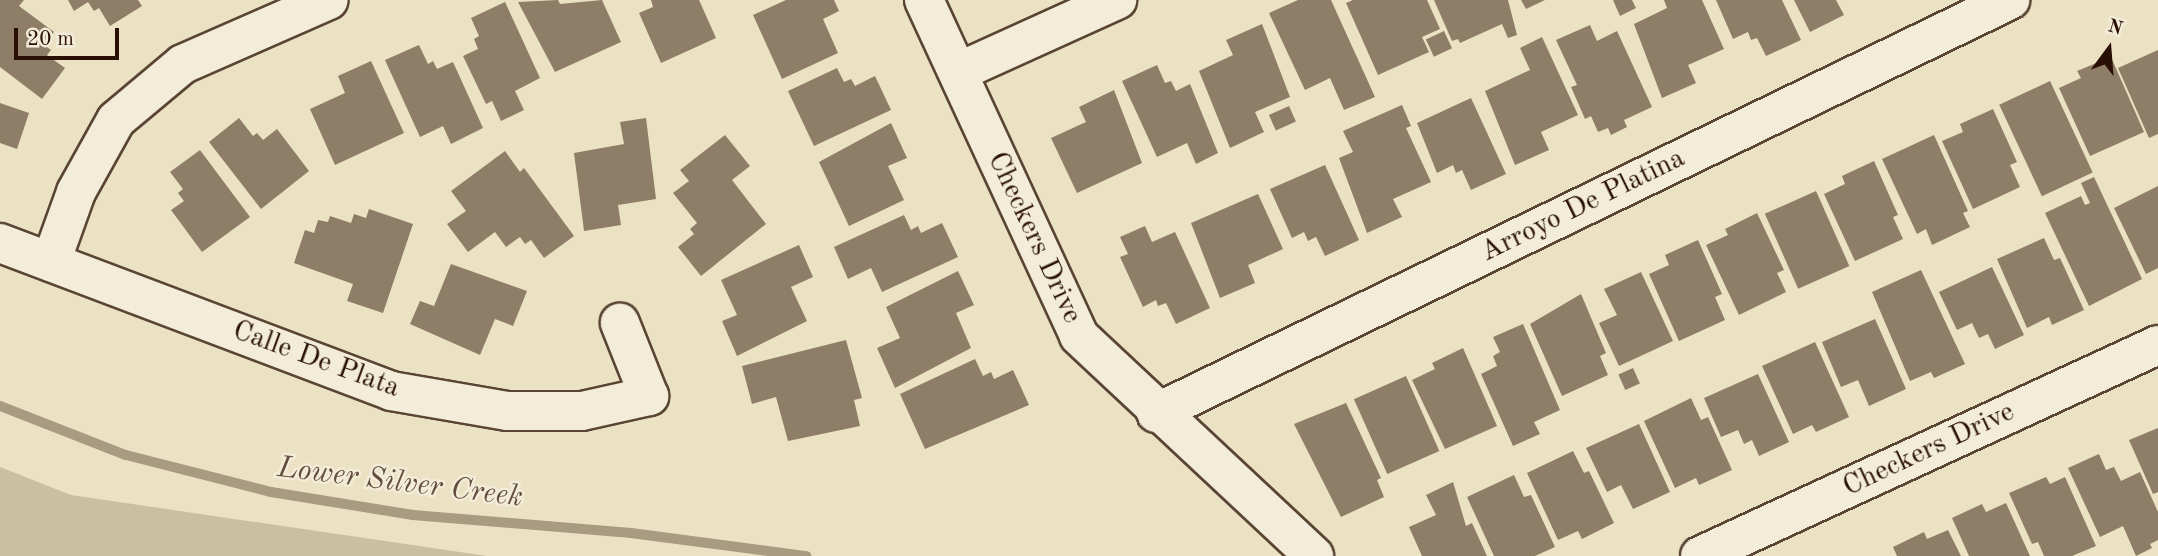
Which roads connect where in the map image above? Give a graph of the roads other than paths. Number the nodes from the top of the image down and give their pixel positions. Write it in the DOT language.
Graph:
graph roads {
  1 [pos="329,0"];
  2 [pos="924,0"];
  3 [pos="1117,0"];
  4 [pos="2010,0"];
  5 [pos="958,72"];
  6 [pos="0,243"];
  7 [pos="51,262"];
  8 [pos="620,323"];
  9 [pos="2158,345"];
  10 [pos="1156,413"];
  11 [pos="1314,556"];
  12 [pos="1700,556"];
  1 -- 7 [label="street"];
  2 -- 5 [label="street, Checkers Drive"];
  3 -- 5 [label="street"];
  4 -- 10 [label="street, Arroyo De Platina"];
  5 -- 10 [label="street, Checkers Drive"];
  6 -- 7 [label="street, Calle De Plata"];
  7 -- 8 [label="street, Calle De Plata"];
  9 -- 12 [label="street, Checkers Drive"];
  10 -- 11 [label="street, Checkers Drive"];
}
